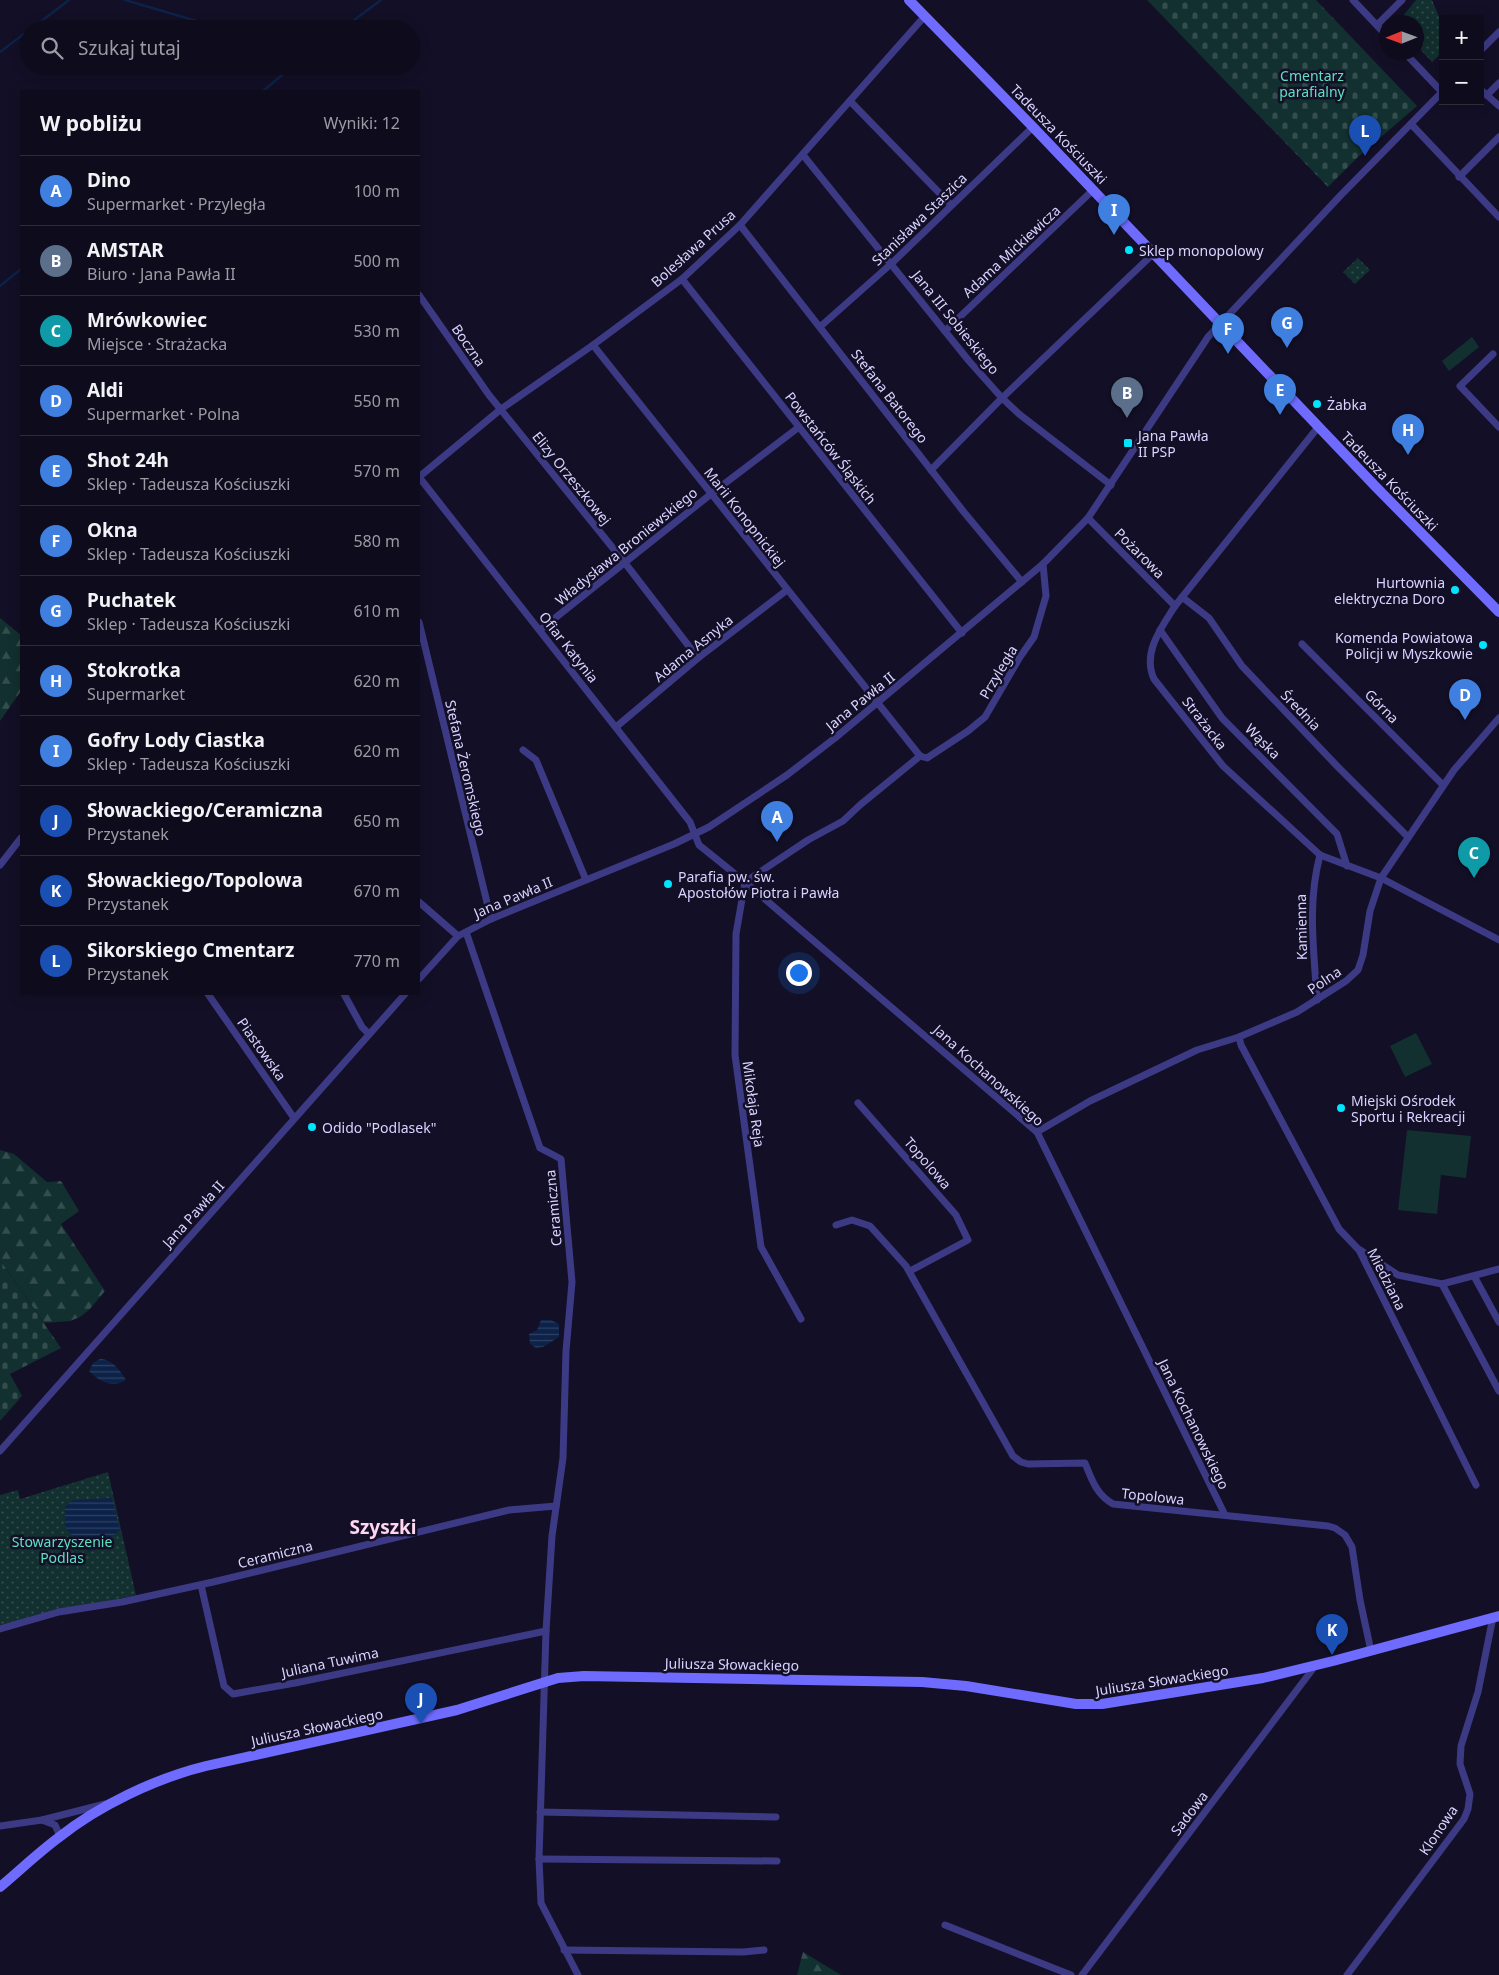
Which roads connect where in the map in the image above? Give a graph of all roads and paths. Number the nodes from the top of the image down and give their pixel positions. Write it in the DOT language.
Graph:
graph roads {
  1 [pos="909,0"];
  2 [pos="1354,0"];
  3 [pos="1402,0"];
  4 [pos="924,17"];
  5 [pos="1377,25"];
  6 [pos="1499,32"];
  7 [pos="1484,47"];
  8 [pos="1412,60"];
  9 [pos="1499,83"];
  10 [pos="1439,88"];
  11 [pos="1484,93"];
  12 [pos="1439,94"];
  13 [pos="1487,96"];
  14 [pos="850,101"];
  15 [pos="1499,106"];
  16 [pos="1411,124"];
  17 [pos="1033,127"];
  18 [pos="1499,137"];
  19 [pos="802,154"];
  20 [pos="1459,176"];
  21 [pos="1093,190"];
  22 [pos="952,205"];
  23 [pos="1499,216"];
  24 [pos="740,224"];
  25 [pos="1154,253"];
  26 [pos="892,263"];
  27 [pos="682,279"];
  28 [pos="420,296"];
  29 [pos="1221,324"];
  30 [pos="821,326"];
  31 [pos="945,331"];
  32 [pos="593,345"];
  33 [pos="1493,354"];
  34 [pos="1002,398"];
  35 [pos="500,409"];
  36 [pos="1319,426"];
  37 [pos="799,427"];
  38 [pos="1499,427"];
  39 [pos="932,470"];
  40 [pos="420,476"];
  41 [pos="420,478"];
  42 [pos="1110,485"];
  43 [pos="711,494"];
  44 [pos="1088,518"];
  45 [pos="624,564"];
  46 [pos="1043,564"];
  47 [pos="1022,582"];
  48 [pos="787,590"];
  49 [pos="1182,596"];
  50 [pos="1175,606"];
  51 [pos="1499,612"];
  52 [pos="420,626"];
  53 [pos="540,630"];
  54 [pos="1160,630"];
  55 [pos="962,633"];
  56 [pos="1302,644"];
  57 [pos="698,658"];
  58 [pos="878,703"];
  59 [pos="1499,718"];
  60 [pos="616,727"];
  61 [pos="524,750"];
  62 [pos="920,756"];
  63 [pos="1443,785"];
  64 [pos="695,835"];
  65 [pos="1408,836"];
  66 [pos="20,839"];
  67 [pos="1320,855"];
  68 [pos="0,865"];
  69 [pos="1347,866"];
  70 [pos="1381,878"];
  71 [pos="586,880"];
  72 [pos="745,882"];
  73 [pos="420,903"];
  74 [pos="490,919"];
  75 [pos="466,932"];
  76 [pos="458,936"];
  77 [pos="1499,940"];
  78 [pos="420,978"];
  79 [pos="209,995"];
  80 [pos="345,995"];
  81 [pos="404,995"];
  82 [pos="1317,1000"];
  83 [pos="368,1034"];
  84 [pos="1239,1037"];
  85 [pos="858,1103"];
  86 [pos="294,1118"];
  87 [pos="1037,1132"];
  88 [pos="836,1225"];
  89 [pos="1360,1250"];
  90 [pos="1499,1268"];
  91 [pos="910,1272"];
  92 [pos="1474,1276"];
  93 [pos="1442,1284"];
  94 [pos="801,1319"];
  95 [pos="1499,1322"];
  96 [pos="1499,1391"];
  97 [pos="0,1451"];
  98 [pos="1476,1485"];
  99 [pos="556,1506"];
  100 [pos="1225,1515"];
  101 [pos="201,1584"];
  102 [pos="1496,1616"];
  103 [pos="0,1629"];
  104 [pos="546,1631"];
  105 [pos="1372,1651"];
  106 [pos="1315,1666"];
  107 [pos="545,1682"];
  108 [pos="123,1798"];
  109 [pos="540,1812"];
  110 [pos="776,1817"];
  111 [pos="42,1820"];
  112 [pos="0,1826"];
  113 [pos="60,1836"];
  114 [pos="539,1859"];
  115 [pos="777,1862"];
  116 [pos="0,1887"];
  117 [pos="945,1925"];
  118 [pos="564,1950"];
  119 [pos="764,1950"];
  120 [pos="578,1975"];
  121 [pos="1071,1975"];
  122 [pos="1082,1975"];
  123 [pos="1347,1975"];
  1 -- 4 [label="street, Tadeusza Kościuszki"];
  2 -- 5 [label="street"];
  3 -- 5 [label="street"];
  4 -- 14 [label="street, Bolesława Prusa"];
  4 -- 17 [label="street, Tadeusza Kościuszki"];
  6 -- 7 [label="street"];
  8 -- 10 [label="street"];
  9 -- 13 [label="street"];
  11 -- 13 [label="street"];
  12 -- 16 [label="street, Jana Pawła II"];
  13 -- 15 [label="street"];
  14 -- 19 [label="street, Bolesława Prusa"];
  14 -- 22 [label="street"];
  16 -- 20 [label="street"];
  16 -- 29 [label="street, Jana Pawła II"];
  17 -- 21 [label="street, Tadeusza Kościuszki"];
  17 -- 22 [label="street, Stanisława Staszica"];
  18 -- 20 [label="street"];
  19 -- 24 [label="street, Bolesława Prusa"];
  19 -- 26 [label="street, Jana III Sobieskiego"];
  20 -- 23 [label="street"];
  21 -- 25 [label="street, Tadeusza Kościuszki"];
  21 -- 31 [label="street, Adama Mickiewicza"];
  22 -- 26 [label="street, Stanisława Staszica"];
  24 -- 27 [label="street, Bolesława Prusa"];
  24 -- 30 [label="street, Stefana Batorego"];
  25 -- 29 [label="street, Tadeusza Kościuszki"];
  25 -- 34 [label="street"];
  26 -- 30 [label="street, Stanisława Staszica"];
  26 -- 31 [label="street, Jana III Sobieskiego"];
  27 -- 32 [label="street, Bolesława Prusa"];
  27 -- 37 [label="street, Powstańców Śląskich"];
  28 -- 35 [label="street, Boczna"];
  29 -- 36 [label="street, Tadeusza Kościuszki"];
  29 -- 42 [label="street, Jana Pawła II"];
  30 -- 39 [label="street, Stefana Batorego"];
  31 -- 34 [label="street, Jana III Sobieskiego"];
  32 -- 35 [label="street, Bolesława Prusa"];
  32 -- 43 [label="street, Marii Konopnickiej"];
  33 -- 38 [label="street"];
  34 -- 39 [label="street"];
  34 -- 42 [label="street, Jana III Sobieskiego"];
  35 -- 40 [label="street, Bolesława Prusa"];
  35 -- 45 [label="street, Elizy Orzeszkowej"];
  36 -- 49 [label="street, Strażacka"];
  36 -- 51 [label="street, Tadeusza Kościuszki"];
  37 -- 43 [label="street, Władysława Broniewskiego"];
  37 -- 55 [label="street, Powstańców Śląskich"];
  39 -- 47 [label="street, Stefana Batorego"];
  41 -- 53 [label="street, Ofiar Katynia"];
  42 -- 44 [label="street, Jana Pawła II"];
  43 -- 45 [label="street, Władysława Broniewskiego"];
  43 -- 48 [label="street, Marii Konopnickiej"];
  44 -- 46 [label="street, Jana Pawła II"];
  44 -- 50 [label="street, Pożarowa"];
  45 -- 53 [label="street, Władysława Broniewskiego"];
  45 -- 57 [label="street, Elizy Orzeszkowej"];
  46 -- 47 [label="street, Jana Pawła II"];
  46 -- 62 [label="street, Przyległa"];
  47 -- 55 [label="street, Jana Pawła II"];
  48 -- 57 [label="street, Adama Asnyka"];
  48 -- 58 [label="street, Marii Konopnickiej"];
  49 -- 50 [label="street, Strażacka"];
  49 -- 65 [label="street, Średnia"];
  50 -- 54 [label="street, Strażacka"];
  52 -- 74 [label="street, Stefana Żeromskiego"];
  53 -- 60 [label="street, Ofiar Katynia"];
  54 -- 67 [label="street, Strażacka"];
  54 -- 69 [label="street, Wąska"];
  55 -- 58 [label="street, Jana Pawła II"];
  56 -- 63 [label="street, Górna"];
  57 -- 60 [label="street, Adama Asnyka"];
  58 -- 62 [label="street"];
  58 -- 64 [label="street, Jana Pawła II"];
  59 -- 63 [label="street, Polna"];
  60 -- 64 [label="street, Ofiar Katynia"];
  61 -- 71 [label="street"];
  62 -- 72 [label="street, Przyległa"];
  63 -- 65 [label="street, Polna"];
  64 -- 71 [label="street, Jana Pawła II"];
  64 -- 72 [label="street, Jana Kochanowskiego"];
  65 -- 70 [label="street, Polna"];
  66 -- 68 [label="street"];
  67 -- 69 [label="street, Strażacka"];
  67 -- 82 [label="street, Kamienna"];
  69 -- 70 [label="street, Strażacka"];
  70 -- 77 [label="street, Strażacka"];
  70 -- 82 [label="street, Polna"];
  71 -- 74 [label="street, Jana Pawła II"];
  72 -- 87 [label="street, Jana Kochanowskiego"];
  72 -- 94 [label="street, Mikołaja Reja"];
  73 -- 76 [label="street"];
  74 -- 75 [label="street, Jana Pawła II"];
  75 -- 76 [label="street, Jana Pawła II"];
  75 -- 99 [label="street, Ceramiczna"];
  76 -- 78 [label="street, Jana Pawła II"];
  79 -- 86 [label="street, Piastowska"];
  80 -- 83 [label="street"];
  81 -- 83 [label="street, Jana Pawła II"];
  82 -- 84 [label="street, Polna"];
  83 -- 86 [label="street, Jana Pawła II"];
  84 -- 87 [label="street, Polna"];
  84 -- 89 [label="street, Miedziana"];
  85 -- 91 [label="street, Topolowa"];
  86 -- 97 [label="street, Jana Pawła II"];
  87 -- 100 [label="street, Jana Kochanowskiego"];
  88 -- 91 [label="street, Topolowa"];
  89 -- 93 [label="street"];
  89 -- 98 [label="street, Miedziana"];
  90 -- 92 [label="street"];
  91 -- 100 [label="street, Topolowa"];
  92 -- 93 [label="street"];
  92 -- 95 [label="street"];
  93 -- 96 [label="street"];
  99 -- 101 [label="street, Ceramiczna"];
  99 -- 104 [label="street, Ceramiczna"];
  100 -- 105 [label="street, Topolowa"];
  101 -- 103 [label="street, Ceramiczna"];
  101 -- 104 [label="street, Juliana Tuwima"];
  102 -- 105 [label="street, Juliusza Słowackiego"];
  102 -- 123 [label="street, Klonowa"];
  104 -- 107 [label="street, Ceramiczna"];
  105 -- 106 [label="street, Juliusza Słowackiego"];
  106 -- 107 [label="street, Juliusza Słowackiego"];
  106 -- 122 [label="street, Sadowa"];
  107 -- 108 [label="street, Juliusza Słowackiego"];
  107 -- 109 [label="street, Ceramiczna"];
  108 -- 111 [label="street"];
  108 -- 113 [label="street, Juliusza Słowackiego"];
  109 -- 110 [label="street"];
  109 -- 114 [label="street, Ceramiczna"];
  111 -- 112 [label="street"];
  111 -- 113 [label="street"];
  113 -- 116 [label="street, Juliusza Słowackiego"];
  114 -- 115 [label="street"];
  114 -- 118 [label="street, Ceramiczna"];
  117 -- 121 [label="street"];
  118 -- 119 [label="street"];
  118 -- 120 [label="street, Ceramiczna"];
}
